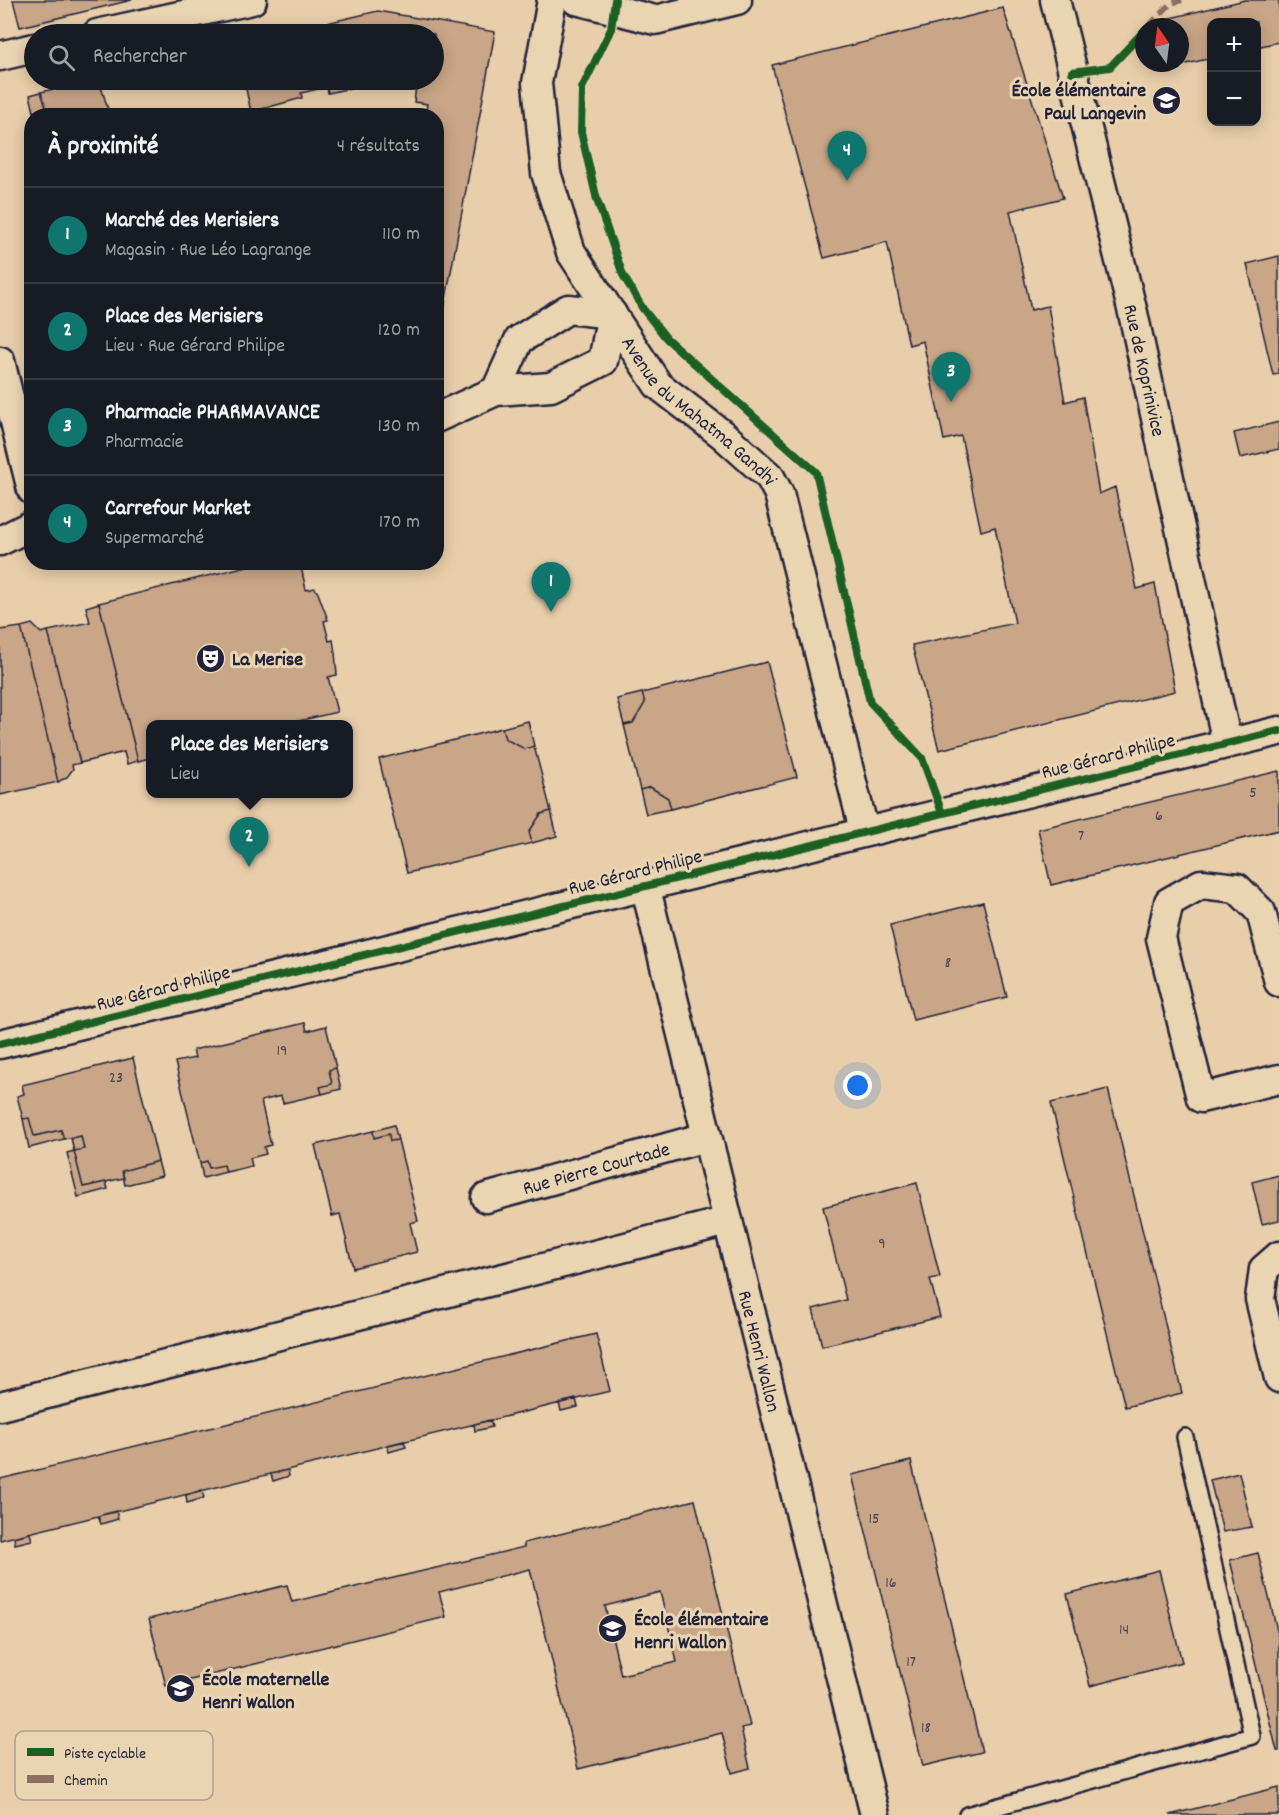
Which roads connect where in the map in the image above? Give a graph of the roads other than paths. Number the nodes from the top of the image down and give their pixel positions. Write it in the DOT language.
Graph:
graph roads {
  1 [pos="252,0"];
  2 [pos="552,0"];
  3 [pos="576,0"];
  4 [pos="737,0"];
  5 [pos="1055,0"];
  6 [pos="143,24"];
  7 [pos="24,50"];
  8 [pos="0,56"];
  9 [pos="612,314"];
  10 [pos="0,361"];
  11 [pos="496,391"];
  12 [pos="444,414"];
  13 [pos="24,458"];
  14 [pos="24,529"];
  15 [pos="0,541"];
  16 [pos="1279,731"];
  17 [pos="1227,743"];
  18 [pos="864,830"];
  19 [pos="645,885"];
  20 [pos="1279,982"];
  21 [pos="0,1044"];
  22 [pos="1279,1079"];
  23 [pos="706,1137"];
  24 [pos="486,1198"];
  25 [pos="728,1221"];
  26 [pos="1279,1256"];
  27 [pos="1279,1378"];
  28 [pos="0,1406"];
  29 [pos="1185,1437"];
  30 [pos="875,1815"];
  31 [pos="967,1815"];
  1 -- 6 [label="street"];
  2 -- 9 [label="street, Avenue du Mahatma Gandhi"];
  3 -- 4 [label="street"];
  5 -- 17 [label="street, Rue de Koprinivice"];
  7 -- 8 [label="street"];
  9 -- 11 [label="street"];
  9 -- 11 [label="street"];
  9 -- 18 [label="street, Avenue du Mahatma Gandhi"];
  10 -- 13 [label="street"];
  11 -- 12 [label="street"];
  14 -- 15 [label="street"];
  16 -- 17 [label="street, Rue Gérard Philipe"];
  17 -- 18 [label="street, Rue Gérard Philipe"];
  18 -- 19 [label="street, Rue Gérard Philipe"];
  19 -- 21 [label="street, Rue Gérard Philipe"];
  19 -- 23 [label="street, Rue Henri Wallon"];
  20 -- 22 [label="street"];
  23 -- 24 [label="street, Rue Pierre Courtade"];
  23 -- 25 [label="street, Rue Henri Wallon"];
  25 -- 28 [label="street"];
  25 -- 30 [label="street, Rue Henri Wallon"];
  26 -- 27 [label="street"];
  29 -- 31 [label="lane"];
}
